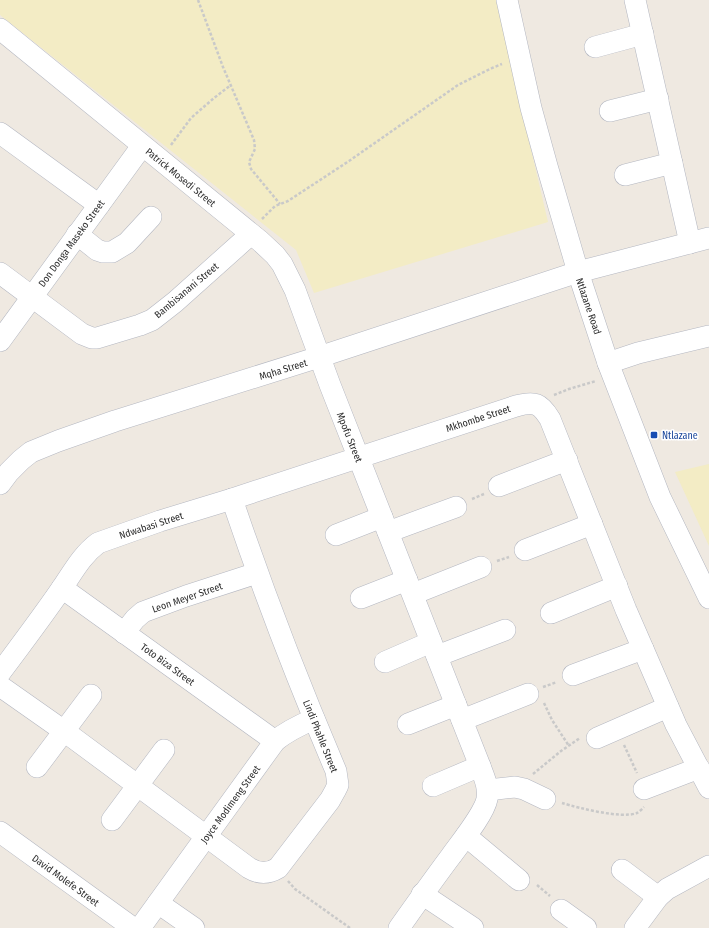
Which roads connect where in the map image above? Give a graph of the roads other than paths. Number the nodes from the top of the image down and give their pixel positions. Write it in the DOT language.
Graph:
graph roads {
  1 [pos="507,0"];
  2 [pos="635,0"];
  3 [pos="0,29"];
  4 [pos="643,34"];
  5 [pos="595,47"];
  6 [pos="658,99"];
  7 [pos="610,111"];
  8 [pos="0,133"];
  9 [pos="142,146"];
  10 [pos="672,163"];
  11 [pos="625,175"];
  12 [pos="99,205"];
  13 [pos="152,217"];
  14 [pos="77,234"];
  15 [pos="251,234"];
  16 [pos="700,241"];
  17 [pos="578,272"];
  18 [pos="0,273"];
  19 [pos="32,296"];
  20 [pos="709,336"];
  21 [pos="0,341"];
  22 [pos="319,357"];
  23 [pos="604,371"];
  24 [pos="359,458"];
  25 [pos="567,460"];
  26 [pos="0,484"];
  27 [pos="500,486"];
  28 [pos="232,500"];
  29 [pos="456,507"];
  30 [pos="592,524"];
  31 [pos="385,525"];
  32 [pos="336,535"];
  33 [pos="525,550"];
  34 [pos="481,567"];
  35 [pos="257,573"];
  36 [pos="617,586"];
  37 [pos="410,587"];
  38 [pos="62,588"];
  39 [pos="709,596"];
  40 [pos="361,598"];
  41 [pos="551,613"];
  42 [pos="505,630"];
  43 [pos="124,632"];
  44 [pos="434,649"];
  45 [pos="643,649"];
  46 [pos="385,662"];
  47 [pos="0,673"];
  48 [pos="573,675"];
  49 [pos="0,686"];
  50 [pos="533,692"];
  51 [pos="91,695"];
  52 [pos="668,707"];
  53 [pos="459,713"];
  54 [pos="314,719"];
  55 [pos="408,724"];
  56 [pos="64,731"];
  57 [pos="597,738"];
  58 [pos="275,741"];
  59 [pos="164,750"];
  60 [pos="480,766"];
  61 [pos="37,767"];
  62 [pos="699,768"];
  63 [pos="138,785"];
  64 [pos="433,786"];
  65 [pos="709,788"];
  66 [pos="644,789"];
  67 [pos="488,790"];
  68 [pos="544,799"];
  69 [pos="112,820"];
  70 [pos="0,832"];
  71 [pos="207,836"];
  72 [pos="466,836"];
  73 [pos="709,866"];
  74 [pos="622,870"];
  75 [pos="519,880"];
  76 [pos="422,894"];
  77 [pos="658,897"];
  78 [pos="158,903"];
  79 [pos="561,910"];
  80 [pos="133,928"];
  81 [pos="140,928"];
  82 [pos="194,928"];
  83 [pos="399,928"];
  84 [pos="473,928"];
  85 [pos="586,928"];
  86 [pos="635,928"];
  1 -- 17 [label="street, Ntlazane Road"];
  2 -- 4 [label="street"];
  3 -- 9 [label="street, Patrick Mosedi Street"];
  4 -- 5 [label="street"];
  4 -- 6 [label="street"];
  6 -- 7 [label="street"];
  6 -- 10 [label="street"];
  8 -- 12 [label="street"];
  9 -- 12 [label="street, Don Donga Maseko Street"];
  9 -- 15 [label="street, Patrick Mosedi Street"];
  10 -- 11 [label="street"];
  10 -- 16 [label="street"];
  12 -- 14 [label="street, Don Donga Maseko Street"];
  13 -- 14 [label="street"];
  14 -- 19 [label="street, Don Donga Maseko Street"];
  15 -- 19 [label="street, Bambisanani Street"];
  15 -- 22 [label="street, Patrick Mosedi Street"];
  16 -- 17 [label="street, Mqha Street"];
  17 -- 22 [label="street, Mqha Street"];
  17 -- 23 [label="street, Ntlazane Road"];
  18 -- 19 [label="street, Bambisanani Street"];
  19 -- 21 [label="street, Don Donga Maseko Street"];
  20 -- 23 [label="street"];
  22 -- 24 [label="street, Mpofu Street"];
  22 -- 26 [label="street, Mqha Street"];
  23 -- 39 [label="street, Ntlazane Road"];
  24 -- 25 [label="street, Mkhombe Street"];
  24 -- 28 [label="street, Ndwabasi Street"];
  24 -- 31 [label="street, Mpofu Street"];
  25 -- 27 [label="street"];
  25 -- 30 [label="street"];
  28 -- 35 [label="street, Lindi Phahle Street"];
  28 -- 38 [label="street, Ndwabasi Street"];
  29 -- 31 [label="street"];
  30 -- 33 [label="street"];
  30 -- 36 [label="street"];
  31 -- 32 [label="street"];
  31 -- 37 [label="street, Mpofu Street"];
  34 -- 37 [label="street"];
  35 -- 43 [label="street, Leon Meyer Street"];
  35 -- 54 [label="street, Lindi Phahle Street"];
  36 -- 41 [label="street"];
  36 -- 45 [label="street"];
  37 -- 40 [label="street"];
  37 -- 44 [label="street, Mpofu Street"];
  38 -- 43 [label="street, Toto Biza Street"];
  38 -- 47 [label="street, Ndwabasi Street"];
  42 -- 44 [label="street"];
  43 -- 58 [label="street, Toto Biza Street"];
  44 -- 46 [label="street"];
  44 -- 53 [label="street, Mpofu Street"];
  45 -- 48 [label="street"];
  45 -- 52 [label="street"];
  49 -- 56 [label="street"];
  50 -- 53 [label="street"];
  51 -- 56 [label="street"];
  52 -- 57 [label="street"];
  52 -- 62 [label="street"];
  53 -- 55 [label="street"];
  53 -- 60 [label="street, Mpofu Street"];
  54 -- 58 [label="street, Joyce Modimeng Street"];
  54 -- 71 [label="street, Lindi Phahle Street"];
  56 -- 61 [label="street"];
  56 -- 63 [label="street"];
  58 -- 71 [label="street, Joyce Modimeng Street"];
  59 -- 63 [label="street"];
  60 -- 64 [label="street"];
  60 -- 67 [label="street, Mpofu Street"];
  62 -- 65 [label="street"];
  62 -- 66 [label="street"];
  63 -- 69 [label="street"];
  63 -- 71 [label="street"];
  67 -- 68 [label="street"];
  67 -- 72 [label="street"];
  70 -- 80 [label="street, David Molefe Street"];
  71 -- 78 [label="street, Joyce Modimeng Street"];
  72 -- 75 [label="street"];
  72 -- 76 [label="street"];
  73 -- 77 [label="street"];
  74 -- 77 [label="street"];
  76 -- 83 [label="street"];
  76 -- 84 [label="street"];
  77 -- 86 [label="street"];
  78 -- 81 [label="street, Joyce Modimeng Street"];
  78 -- 82 [label="street"];
  79 -- 85 [label="street"];
}
